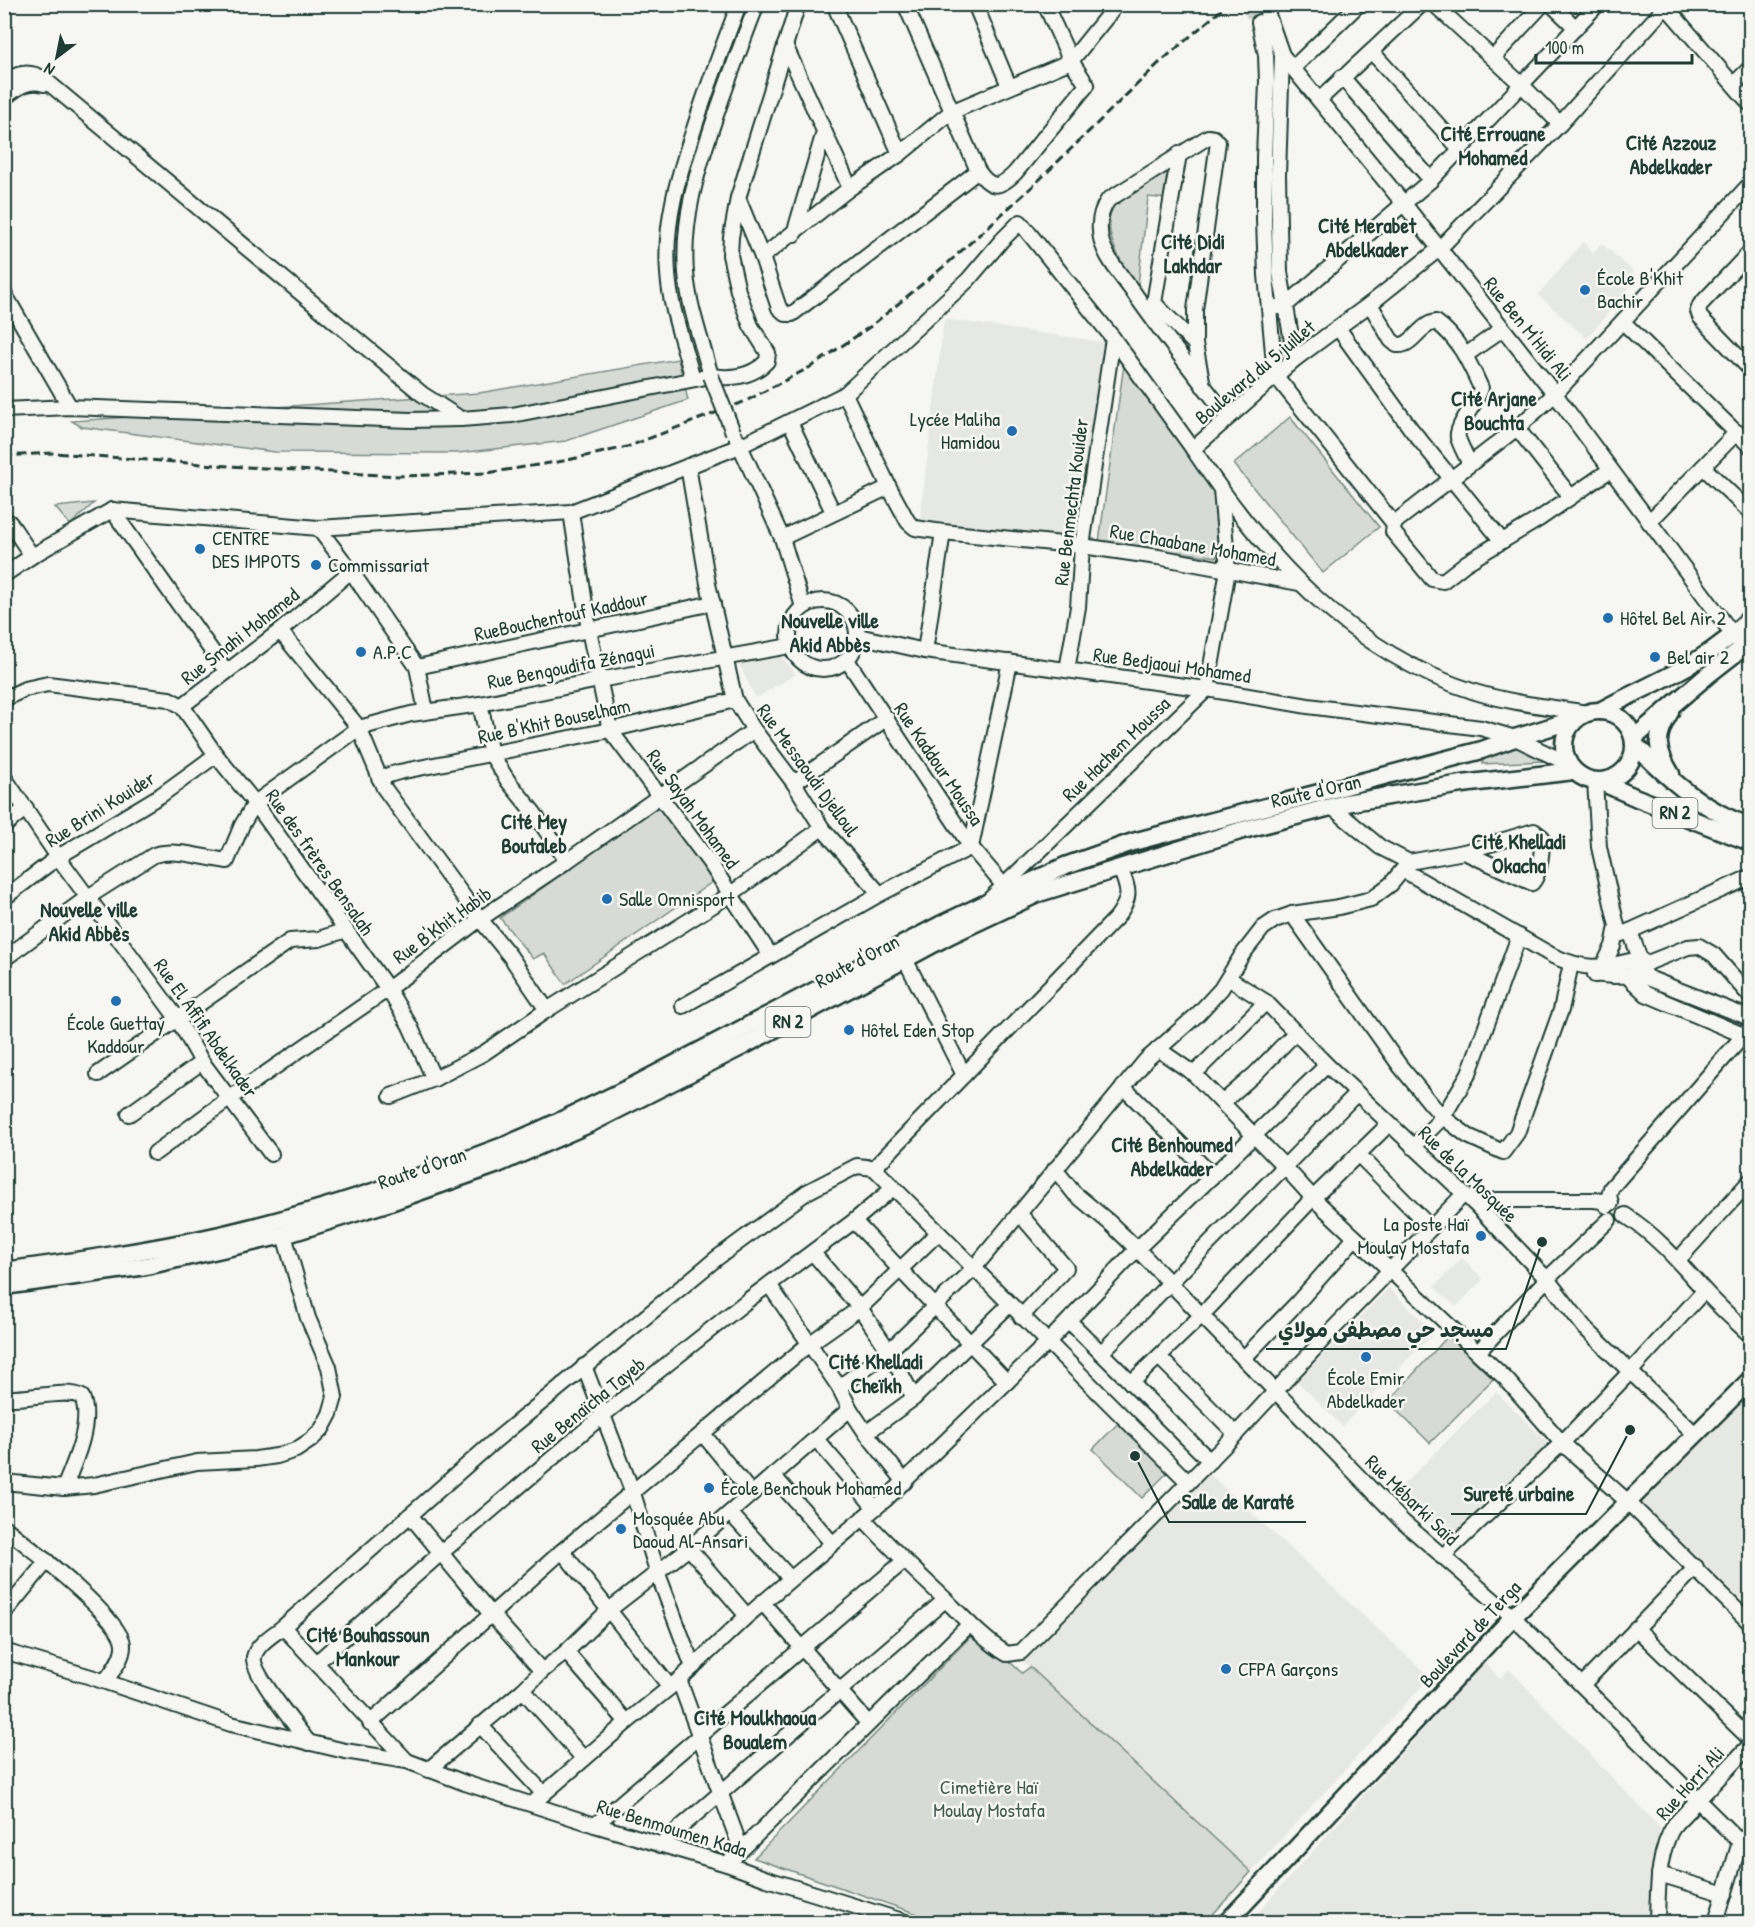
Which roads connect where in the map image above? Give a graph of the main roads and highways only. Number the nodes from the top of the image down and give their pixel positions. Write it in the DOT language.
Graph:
graph roads {
  1 [pos="1750,618"];
  2 [pos="1742,642"];
  3 [pos="1674,705"];
  4 [pos="1588,714"];
  5 [pos="1634,741"];
  6 [pos="1572,768"];
  7 [pos="1598,781"];
  8 [pos="1680,787"];
  9 [pos="1750,826"];
  10 [pos="1750,843"];
  11 [pos="4,1271"];
  12 [pos="4,1286"];
  13 [pos="1750,1380"];
  14 [pos="1227,1923"];
  1 -- 2 [label="main road"];
  2 -- 3 [label="main road"];
  2 -- 4 [label="main road"];
  3 -- 5 [label="main road"];
  3 -- 8 [label="main road"];
  4 -- 5 [label="main road"];
  4 -- 6 [label="main road"];
  4 -- 11 [label="main road, Route d'Oran / RN 2"];
  5 -- 7 [label="main road"];
  5 -- 8 [label="main road, RN 2"];
  6 -- 7 [label="main road"];
  6 -- 12 [label="main road, Route d'Oran / RN 2"];
  7 -- 10 [label="main road, RN 2"];
  8 -- 9 [label="main road, RN 2"];
  13 -- 14 [label="main road, Boulevard de Terga"];
}
